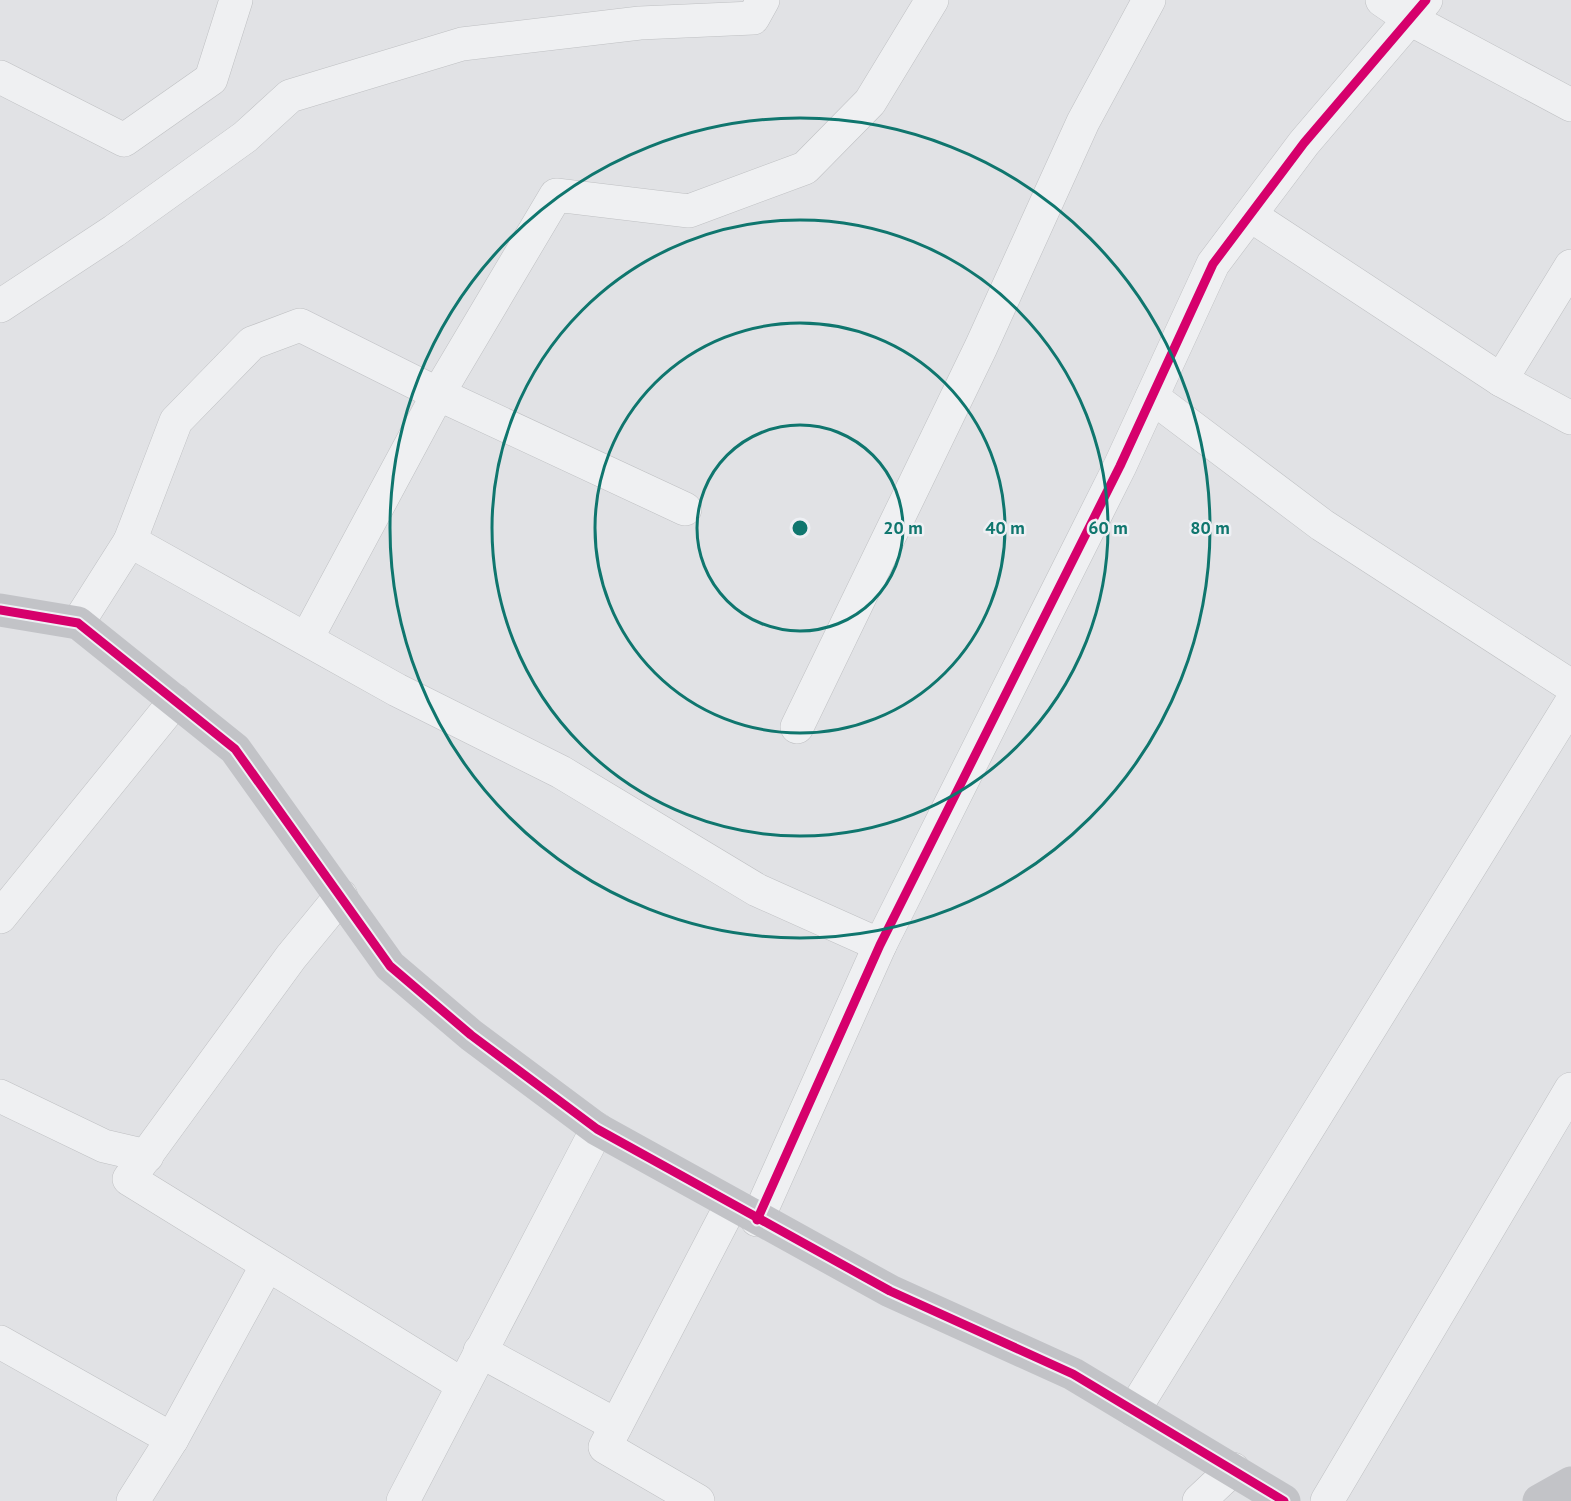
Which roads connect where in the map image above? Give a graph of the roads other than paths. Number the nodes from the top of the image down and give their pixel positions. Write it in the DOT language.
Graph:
graph roads {
  1 [pos="236,0"];
  2 [pos="763,0"];
  3 [pos="932,0"];
  4 [pos="1149,0"];
  5 [pos="1382,0"];
  6 [pos="1418,10"];
  7 [pos="642,11"];
  8 [pos="0,77"];
  9 [pos="1571,105"];
  10 [pos="1251,215"];
  11 [pos="1571,266"];
  12 [pos="0,306"];
  13 [pos="1501,380"];
  14 [pos="438,394"];
  15 [pos="1152,397"];
  16 [pos="1571,418"];
  17 [pos="685,509"];
  18 [pos="130,541"];
  19 [pos="0,610"];
  20 [pos="78,623"];
  21 [pos="308,638"];
  22 [pos="1571,686"];
  23 [pos="175,701"];
  24 [pos="1571,703"];
  25 [pos="797,727"];
  26 [pos="341,896"];
  27 [pos="0,916"];
  28 [pos="880,945"];
  29 [pos="1571,1089"];
  30 [pos="0,1096"];
  31 [pos="597,1129"];
  32 [pos="147,1155"];
  33 [pos="744,1213"];
  34 [pos="267,1264"];
  35 [pos="0,1342"];
  36 [pos="480,1352"];
  37 [pos="463,1385"];
  38 [pos="1134,1410"];
  39 [pos="616,1425"];
  40 [pos="172,1439"];
  41 [pos="1233,1469"];
  42 [pos="1571,1483"];
  43 [pos="133,1501"];
  44 [pos="403,1501"];
  45 [pos="698,1501"];
  46 [pos="1199,1501"];
  47 [pos="1284,1501"];
  48 [pos="1327,1501"];
  49 [pos="1539,1501"];
  1 -- 8 [label="street"];
  2 -- 7 [label="street"];
  3 -- 14 [label="street"];
  4 -- 25 [label="street"];
  5 -- 6 [label="street"];
  6 -- 9 [label="street"];
  6 -- 10 [label="street"];
  7 -- 12 [label="street"];
  10 -- 13 [label="street"];
  10 -- 15 [label="street"];
  11 -- 13 [label="street"];
  13 -- 16 [label="street"];
  14 -- 17 [label="street"];
  14 -- 18 [label="street"];
  14 -- 21 [label="street"];
  15 -- 22 [label="street"];
  15 -- 28 [label="street"];
  18 -- 20 [label="street"];
  18 -- 21 [label="street"];
  19 -- 20 [label="street"];
  20 -- 23 [label="street"];
  21 -- 28 [label="street"];
  23 -- 26 [label="street"];
  23 -- 27 [label="street"];
  24 -- 38 [label="street"];
  26 -- 31 [label="street"];
  26 -- 32 [label="street"];
  28 -- 33 [label="street"];
  29 -- 48 [label="street"];
  30 -- 32 [label="street"];
  31 -- 33 [label="street"];
  31 -- 36 [label="street"];
  32 -- 34 [label="street"];
  33 -- 38 [label="street"];
  33 -- 39 [label="street"];
  34 -- 37 [label="street"];
  34 -- 40 [label="street"];
  35 -- 40 [label="street"];
  36 -- 37 [label="street"];
  36 -- 39 [label="street"];
  37 -- 44 [label="street"];
  38 -- 41 [label="street"];
  39 -- 45 [label="street"];
  40 -- 43 [label="street"];
  41 -- 46 [label="street"];
  41 -- 47 [label="street"];
  42 -- 49 [label="street"];
}
